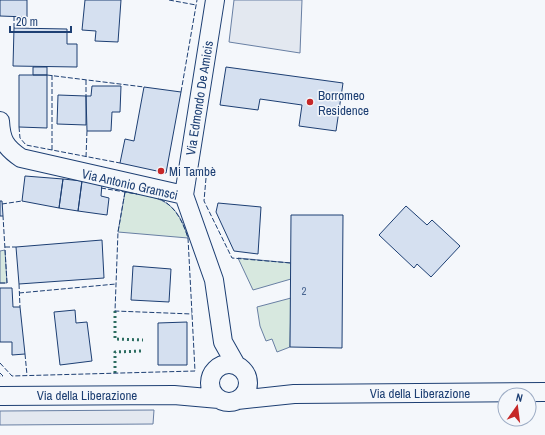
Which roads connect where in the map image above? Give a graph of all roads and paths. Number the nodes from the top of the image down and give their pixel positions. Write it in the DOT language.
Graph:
graph roads {
  1 [pos="215,0"];
  2 [pos="0,121"];
  3 [pos="184,195"];
  4 [pos="223,342"];
  5 [pos="240,369"];
  6 [pos="214,372"];
  7 [pos="545,392"];
  8 [pos="294,394"];
  9 [pos="174,395"];
  10 [pos="0,396"];
  11 [pos="219,399"];
  12 [pos="237,400"];
  1 -- 3 [label="street, Via Edmondo De Amicis"];
  2 -- 3 [label="street, Via Antonio Gramsci"];
  3 -- 4 [label="street, Via Antonio Gramsci"];
  4 -- 5 [label="street, Via Antonio Gramsci"];
  4 -- 6 [label="street, Via Antonio Gramsci"];
  5 -- 6 [label="street, Via della Liberazione"];
  5 -- 8 [label="street, Via della Liberazione"];
  5 -- 12 [label="street"];
  6 -- 9 [label="street, Via della Liberazione"];
  6 -- 11 [label="street"];
  7 -- 8 [label="street, Via della Liberazione"];
  8 -- 12 [label="street, Via della Liberazione"];
  9 -- 10 [label="street, Via della Liberazione"];
  9 -- 11 [label="street, Via della Liberazione"];
  11 -- 12 [label="street, Via della Liberazione"];
}
